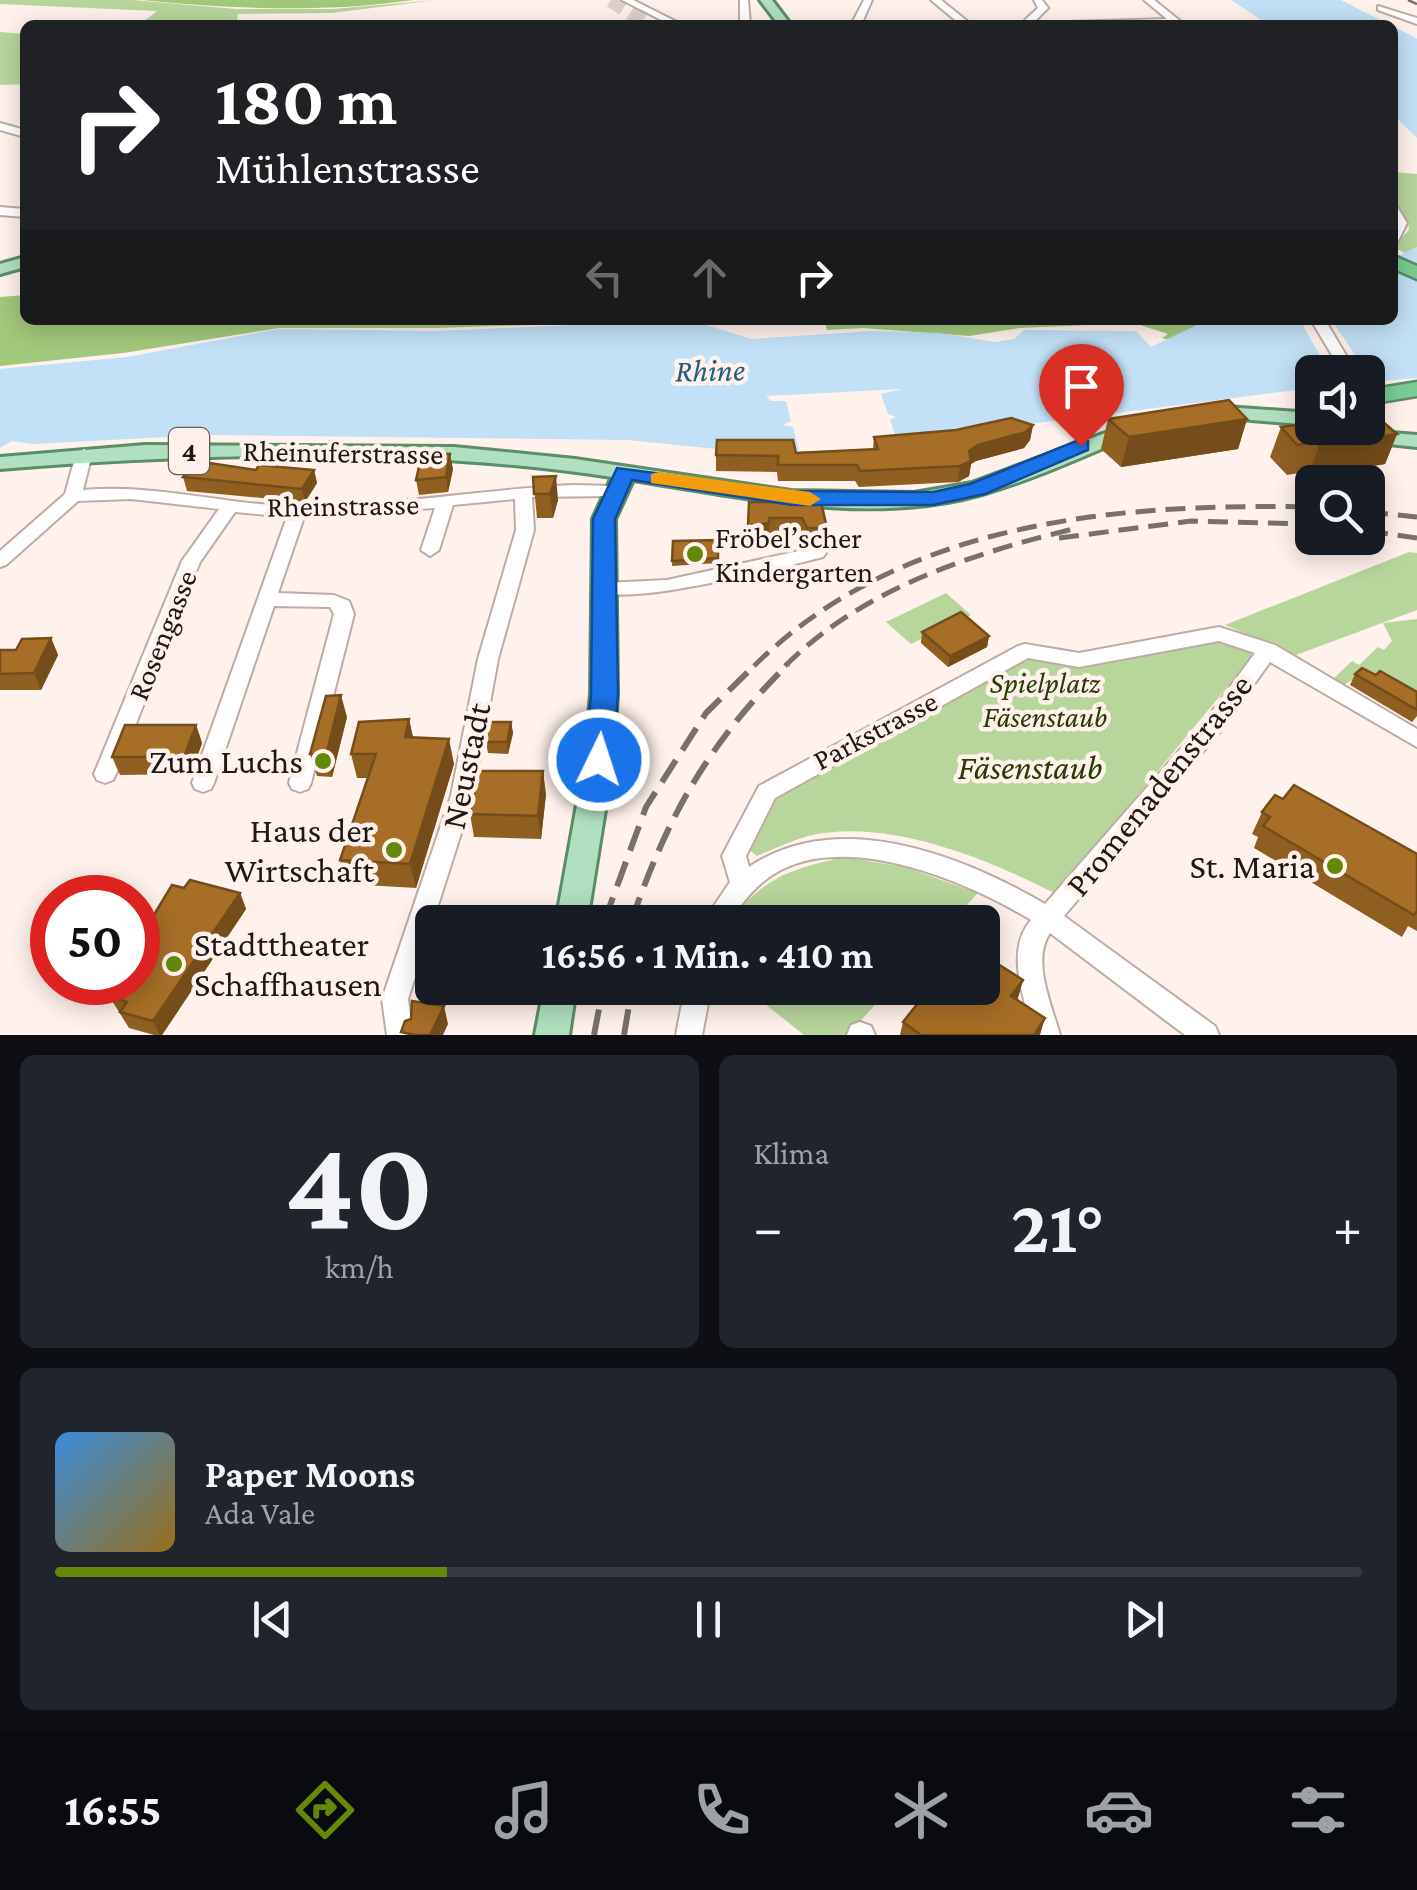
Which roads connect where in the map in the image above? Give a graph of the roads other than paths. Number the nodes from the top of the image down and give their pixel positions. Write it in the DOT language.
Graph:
graph roads {
  1 [pos="626,0"];
  2 [pos="766,0"];
  3 [pos="935,0"];
  4 [pos="1038,0"];
  5 [pos="1148,0"];
  6 [pos="1380,8"];
  7 [pos="668,20"];
  8 [pos="781,20"];
  9 [pos="961,20"];
  10 [pos="1030,20"];
  11 [pos="1174,20"];
  12 [pos="1417,22"];
  13 [pos="1321,325"];
  14 [pos="1339,355"];
  15 [pos="1417,389"];
  16 [pos="1385,394"];
  17 [pos="1156,424"];
  18 [pos="1417,428"];
  19 [pos="1328,429"];
  20 [pos="1385,430"];
  21 [pos="1385,434"];
  22 [pos="1417,441"];
  23 [pos="84,454"];
  24 [pos="0,463"];
  25 [pos="619,482"];
  26 [pos="523,494"];
  27 [pos="72,496"];
  28 [pos="445,503"];
  29 [pos="232,504"];
  30 [pos="297,512"];
  31 [pos="430,550"];
  32 [pos="817,553"];
  33 [pos="0,561"];
  34 [pos="605,589"];
  35 [pos="268,599"];
  36 [pos="1262,647"];
  37 [pos="1417,738"];
  38 [pos="105,774"];
  39 [pos="203,783"];
  40 [pos="300,783"];
  41 [pos="742,882"];
  42 [pos="575,905"];
  43 [pos="726,905"];
  44 [pos="1048,918"];
  45 [pos="557,1005"];
  46 [pos="695,1005"];
  47 [pos="400,1035"];
  48 [pos="552,1035"];
  49 [pos="689,1035"];
  50 [pos="1047,1035"];
  51 [pos="1206,1035"];
  1 -- 7 [label="street"];
  2 -- 8 [label="main road"];
  3 -- 9 [label="street"];
  4 -- 10 [label="street"];
  5 -- 11 [label="street"];
  6 -- 12 [label="street"];
  13 -- 14 [label="street"];
  15 -- 16 [label="highway"];
  17 -- 25 [label="main road, 4"];
  18 -- 20 [label="main road"];
  19 -- 19 [label="main road"];
  21 -- 22 [label="main road"];
  23 -- 24 [label="main road, Rheinuferstrasse / 4"];
  23 -- 25 [label="main road, Rheinuferstrasse / 4"];
  23 -- 27 [label="street"];
  25 -- 26 [label="street, Rheinstrasse"];
  25 -- 34 [label="main road"];
  26 -- 28 [label="street, Rheinstrasse"];
  26 -- 47 [label="street, Neustadt"];
  27 -- 29 [label="street, Rheinstrasse"];
  27 -- 33 [label="street"];
  28 -- 30 [label="street, Rheinstrasse"];
  28 -- 31 [label="street"];
  29 -- 30 [label="street, Rheinstrasse"];
  29 -- 38 [label="street, Rosengasse"];
  30 -- 35 [label="street"];
  32 -- 34 [label="street"];
  34 -- 42 [label="main road"];
  35 -- 39 [label="street"];
  35 -- 40 [label="street"];
  36 -- 37 [label="street"];
  36 -- 41 [label="street, Parkstrasse"];
  36 -- 44 [label="street, Promenadenstrasse"];
  41 -- 43 [label="street"];
  41 -- 44 [label="street"];
  44 -- 50 [label="street"];
  44 -- 51 [label="street"];
  45 -- 48 [label="main road"];
  46 -- 49 [label="street"];
}
